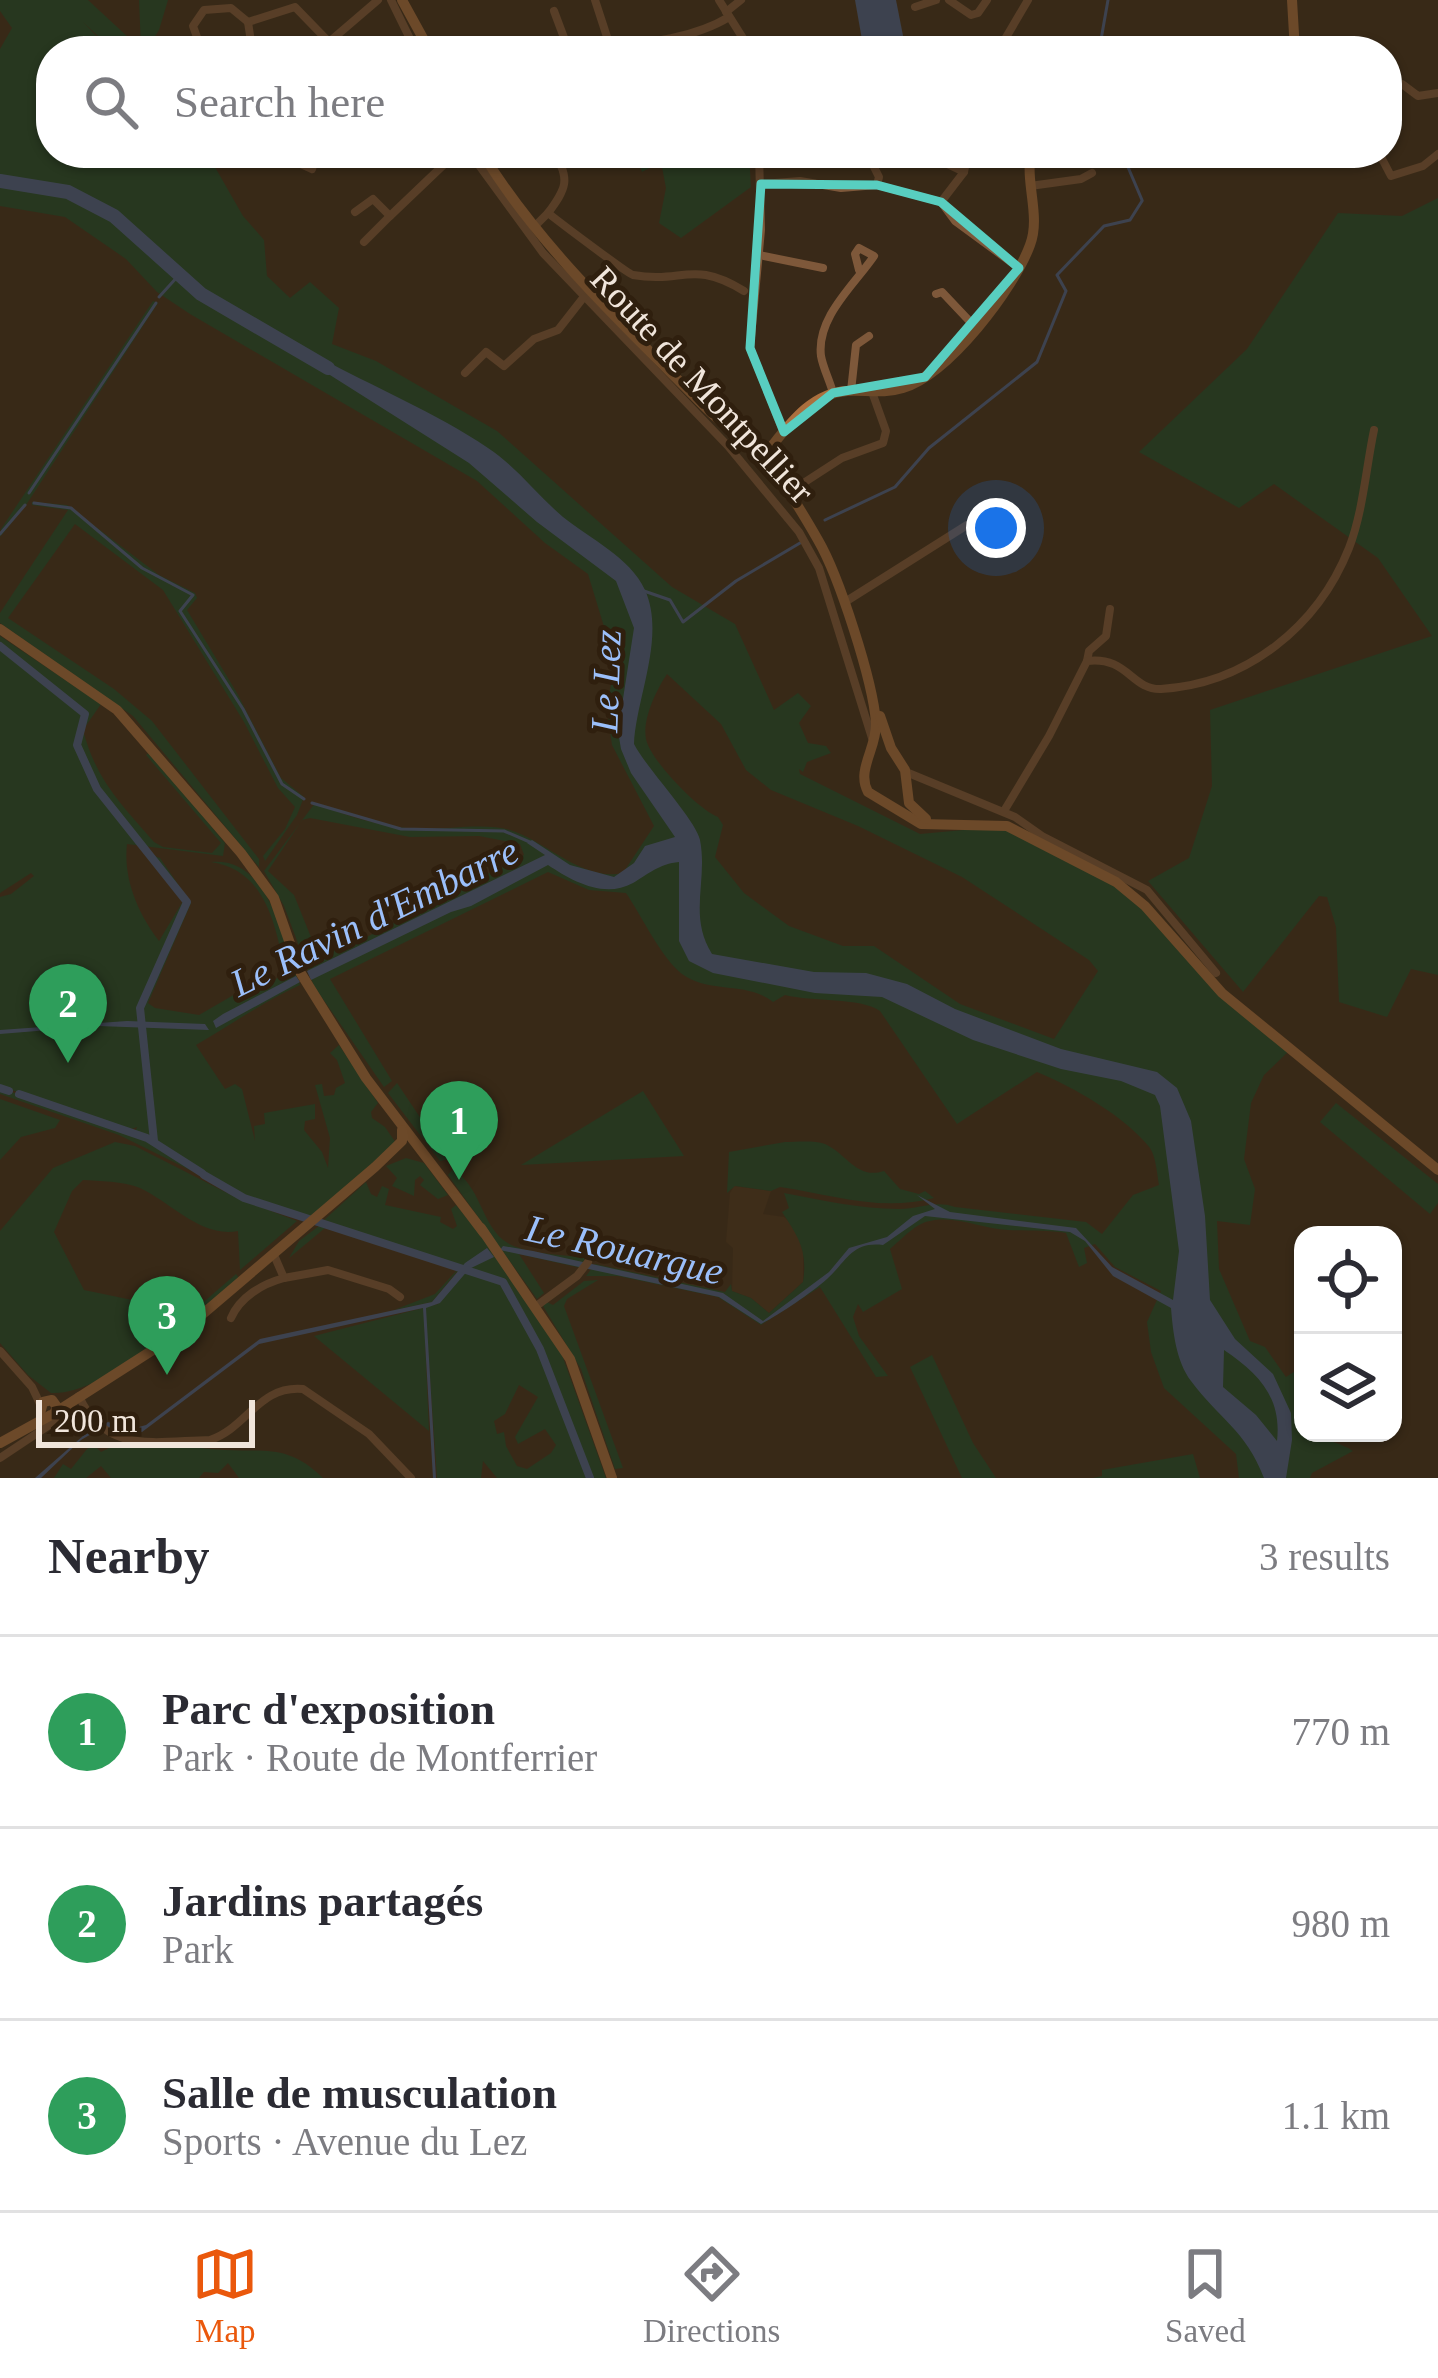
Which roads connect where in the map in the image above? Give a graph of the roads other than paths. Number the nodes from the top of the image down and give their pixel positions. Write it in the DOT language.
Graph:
graph roads {
  1 [pos="378,0"];
  2 [pos="391,0"];
  3 [pos="402,0"];
  4 [pos="595,0"];
  5 [pos="719,0"];
  6 [pos="741,0"];
  7 [pos="936,0"];
  8 [pos="950,0"];
  9 [pos="987,0"];
  10 [pos="1028,0"];
  11 [pos="1292,0"];
  12 [pos="915,7"];
  13 [pos="554,11"];
  14 [pos="728,14"];
  15 [pos="248,22"];
  16 [pos="197,36"];
  17 [pos="250,36"];
  18 [pos="323,36"];
  19 [pos="336,36"];
  20 [pos="407,36"];
  21 [pos="422,36"];
  22 [pos="563,36"];
  23 [pos="603,36"];
  24 [pos="670,36"];
  25 [pos="742,36"];
  26 [pos="1007,36"];
  27 [pos="1294,36"];
  28 [pos="1402,84"];
  29 [pos="1438,93"];
  30 [pos="1438,154"];
  31 [pos="440,168"];
  32 [pos="480,168"];
  33 [pos="493,168"];
  34 [pos="562,168"];
  35 [pos="760,168"];
  36 [pos="874,168"];
  37 [pos="956,168"];
  38 [pos="965,168"];
  39 [pos="1030,168"];
  40 [pos="1387,168"];
  41 [pos="964,172"];
  42 [pos="1092,172"];
  43 [pos="761,184"];
  44 [pos="877,185"];
  45 [pos="1029,186"];
  46 [pos="941,202"];
  47 [pos="355,212"];
  48 [pos="548,213"];
  49 [pos="390,216"];
  50 [pos="535,226"];
  51 [pos="364,242"];
  52 [pos="759,255"];
  53 [pos="823,268"];
  54 [pos="1019,268"];
  55 [pos="859,270"];
  56 [pos="744,291"];
  57 [pos="936,294"];
  58 [pos="583,298"];
  59 [pos="976,328"];
  60 [pos="869,336"];
  61 [pos="465,373"];
  62 [pos="851,391"];
  63 [pos="872,392"];
  64 [pos="833,393"];
  65 [pos="1374,430"];
  66 [pos="784,432"];
  67 [pos="762,458"];
  68 [pos="806,482"];
  69 [pos="967,525"];
  70 [pos="844,602"];
  71 [pos="1110,609"];
  72 [pos="0,629"];
  73 [pos="1087,661"];
  74 [pos="868,684"];
  75 [pos="874,746"];
  76 [pos="896,759"];
  77 [pos="868,763"];
  78 [pos="905,779"];
  79 [pos="879,799"];
  80 [pos="1004,812"];
  81 [pos="946,826"];
  82 [pos="1216,973"];
  83 [pos="351,1051"];
  84 [pos="414,1146"];
  85 [pos="1438,1170"];
  86 [pos="274,1255"];
  87 [pos="586,1265"];
  88 [pos="284,1278"];
  89 [pos="400,1297"];
  90 [pos="535,1306"];
  91 [pos="231,1318"];
  92 [pos="0,1351"];
  93 [pos="80,1396"];
  94 [pos="49,1407"];
  95 [pos="85,1408"];
  96 [pos="0,1444"];
  97 [pos="0,1459"];
  98 [pos="411,1478"];
  99 [pos="612,1478"];
  1 -- 19 [label="street"];
  2 -- 20 [label="street"];
  3 -- 21 [label="street"];
  4 -- 23 [label="street"];
  5 -- 14 [label="street"];
  6 -- 14 [label="street"];
  7 -- 12 [label="street"];
  8 -- 9 [label="street"];
  10 -- 26 [label="street"];
  11 -- 27 [label="street"];
  13 -- 22 [label="street"];
  14 -- 24 [label="street"];
  14 -- 25 [label="street"];
  15 -- 16 [label="street"];
  15 -- 17 [label="street"];
  15 -- 18 [label="street"];
  28 -- 29 [label="street"];
  30 -- 40 [label="street"];
  31 -- 49 [label="street"];
  32 -- 58 [label="street, Route de Montpellier"];
  33 -- 50 [label="street, Route de Montpellier"];
  34 -- 48 [label="street"];
  35 -- 43 [label="street"];
  36 -- 44 [label="street"];
  37 -- 41 [label="street"];
  38 -- 41 [label="street"];
  39 -- 45 [label="street"];
  41 -- 46 [label="street"];
  42 -- 45 [label="street"];
  43 -- 44 [label="street"];
  43 -- 52 [label="street"];
  44 -- 46 [label="street"];
  45 -- 54 [label="street"];
  46 -- 54 [label="street"];
  47 -- 49 [label="street"];
  48 -- 50 [label="street"];
  48 -- 56 [label="street"];
  49 -- 51 [label="street"];
  50 -- 67 [label="street, Route de Montpellier"];
  52 -- 53 [label="street"];
  52 -- 66 [label="street"];
  54 -- 59 [label="street"];
  55 -- 64 [label="street"];
  57 -- 59 [label="street"];
  58 -- 61 [label="street"];
  58 -- 75 [label="street, Route de Montpellier"];
  59 -- 63 [label="street"];
  60 -- 62 [label="street"];
  62 -- 63 [label="street"];
  62 -- 64 [label="street"];
  63 -- 68 [label="street"];
  64 -- 66 [label="street"];
  65 -- 73 [label="street"];
  66 -- 67 [label="street"];
  67 -- 70 [label="street, Route de Montpellier"];
  69 -- 70 [label="street"];
  70 -- 74 [label="street, Route de Montpellier"];
  71 -- 73 [label="street"];
  72 -- 83 [label="street"];
  73 -- 80 [label="street"];
  74 -- 75 [label="street, Route de Montpellier"];
  74 -- 76 [label="street, Route de Montpellier"];
  75 -- 77 [label="street, Route de Montpellier"];
  76 -- 77 [label="street"];
  76 -- 78 [label="street"];
  77 -- 79 [label="street"];
  78 -- 79 [label="street"];
  78 -- 80 [label="street"];
  78 -- 81 [label="street"];
  79 -- 81 [label="street"];
  80 -- 82 [label="street"];
  81 -- 85 [label="street"];
  83 -- 84 [label="street"];
  83 -- 84 [label="street"];
  84 -- 86 [label="street"];
  84 -- 90 [label="street"];
  86 -- 88 [label="street"];
  86 -- 93 [label="street"];
  87 -- 90 [label="street"];
  88 -- 89 [label="street"];
  88 -- 91 [label="street"];
  90 -- 99 [label="street"];
  92 -- 94 [label="street"];
  93 -- 94 [label="street"];
  93 -- 95 [label="street"];
  94 -- 96 [label="street"];
  95 -- 97 [label="street"];
  95 -- 98 [label="street"];
}
